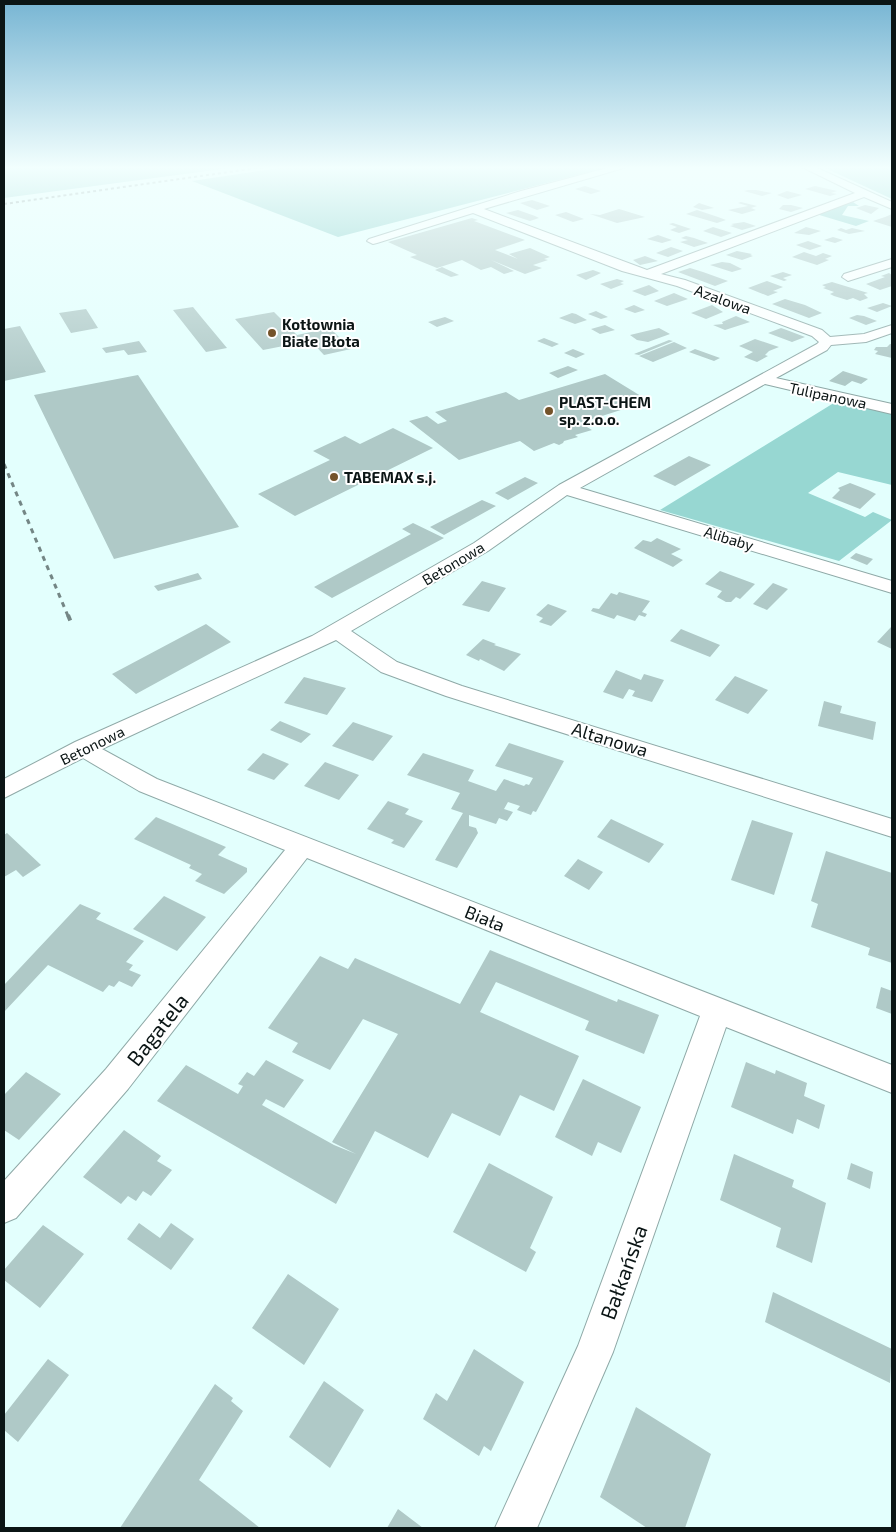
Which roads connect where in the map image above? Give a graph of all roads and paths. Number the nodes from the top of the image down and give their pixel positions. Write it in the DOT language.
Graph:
graph roads {
  1 [pos="381,238"];
  2 [pos="550,238"];
  3 [pos="743,238"];
  4 [pos="373,241"];
  5 [pos="892,262"];
  6 [pos="648,274"];
  7 [pos="848,277"];
  8 [pos="892,328"];
  9 [pos="827,341"];
  10 [pos="765,379"];
  11 [pos="892,409"];
  12 [pos="565,489"];
  13 [pos="892,587"];
  14 [pos="337,631"];
  15 [pos="83,748"];
  16 [pos="4,789"];
  17 [pos="892,828"];
  18 [pos="302,845"];
  19 [pos="718,1011"];
  20 [pos="892,1079"];
  21 [pos="4,1206"];
  22 [pos="516,1528"];
  1 -- 4 [label="street"];
  2 -- 6 [label="street, Azalowa"];
  3 -- 6 [label="street"];
  5 -- 7 [label="street"];
  6 -- 9 [label="street, Azalowa"];
  8 -- 9 [label="street"];
  9 -- 10 [label="street, Betonowa"];
  10 -- 11 [label="street, Tulipanowa"];
  10 -- 12 [label="street, Betonowa"];
  12 -- 13 [label="street, Alibaby"];
  12 -- 14 [label="street, Betonowa"];
  14 -- 15 [label="street, Betonowa"];
  14 -- 17 [label="street, Altanowa"];
  15 -- 16 [label="street, Betonowa"];
  15 -- 18 [label="street, Biała"];
  18 -- 19 [label="street, Biała"];
  18 -- 21 [label="street, Bagatela"];
  19 -- 20 [label="street, Biała"];
  19 -- 22 [label="street, Bałkańska"];
}
